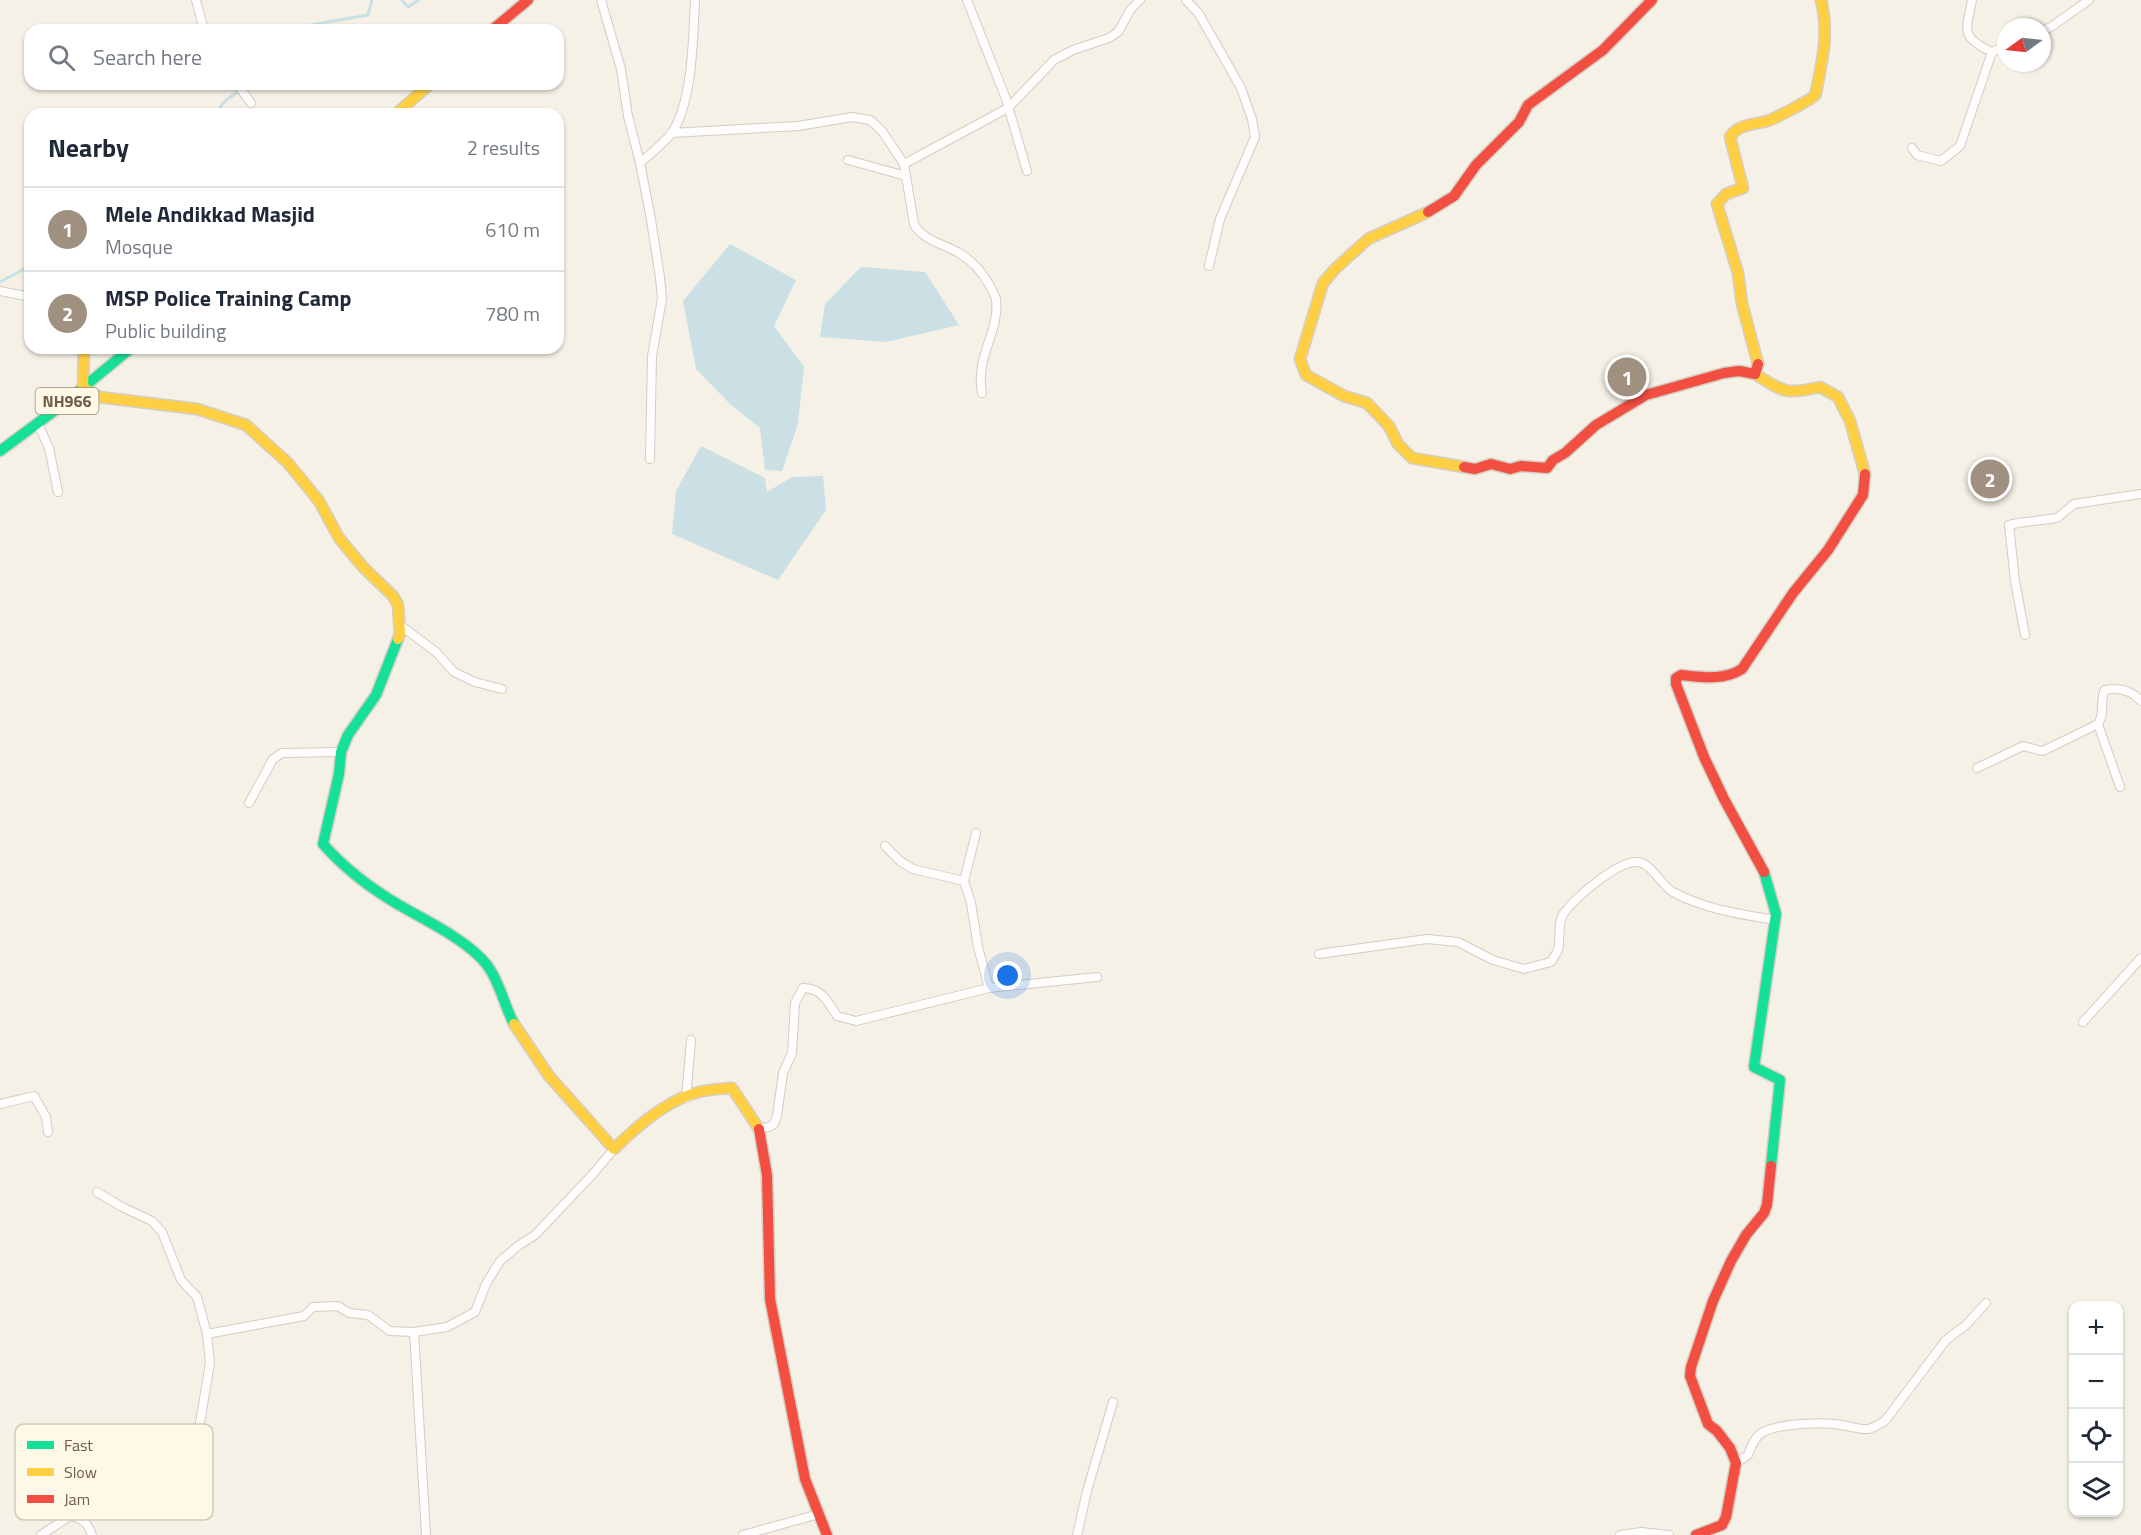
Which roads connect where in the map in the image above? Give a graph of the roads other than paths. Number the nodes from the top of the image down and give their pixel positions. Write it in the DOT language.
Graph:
graph roads {
  1 [pos="196,0"];
  2 [pos="528,0"];
  3 [pos="601,0"];
  4 [pos="695,0"];
  5 [pos="967,0"];
  6 [pos="1140,0"];
  7 [pos="1186,0"];
  8 [pos="1652,0"];
  9 [pos="1821,0"];
  10 [pos="1971,0"];
  11 [pos="2089,0"];
  12 [pos="202,24"];
  13 [pos="499,24"];
  14 [pos="2051,27"];
  15 [pos="1997,50"];
  16 [pos="1992,52"];
  17 [pos="242,90"];
  18 [pos="423,90"];
  19 [pos="251,103"];
  20 [pos="403,108"];
  21 [pos="1008,108"];
  22 [pos="671,133"];
  23 [pos="1912,148"];
  24 [pos="848,160"];
  25 [pos="640,163"];
  26 [pos="904,164"];
  27 [pos="1027,171"];
  28 [pos="906,176"];
  29 [pos="1209,266"];
  30 [pos="0,291"];
  31 [pos="24,295"];
  32 [pos="84,354"];
  33 [pos="124,354"];
  34 [pos="1755,374"];
  35 [pos="83,387"];
  36 [pos="982,393"];
  37 [pos="38,424"];
  38 [pos="0,451"];
  39 [pos="650,459"];
  40 [pos="58,492"];
  41 [pos="2141,494"];
  42 [pos="400,625"];
  43 [pos="2025,635"];
  44 [pos="502,689"];
  45 [pos="2141,700"];
  46 [pos="2098,724"];
  47 [pos="341,752"];
  48 [pos="1977,768"];
  49 [pos="2120,787"];
  50 [pos="249,803"];
  51 [pos="976,833"];
  52 [pos="885,846"];
  53 [pos="964,881"];
  54 [pos="1775,921"];
  55 [pos="1318,954"];
  56 [pos="2141,958"];
  57 [pos="1097,977"];
  58 [pos="988,988"];
  59 [pos="2083,1022"];
  60 [pos="691,1040"];
  61 [pos="686,1098"];
  62 [pos="0,1104"];
  63 [pos="759,1128"];
  64 [pos="48,1132"];
  65 [pos="614,1149"];
  66 [pos="97,1192"];
  67 [pos="1986,1303"];
  68 [pos="414,1332"];
  69 [pos="207,1334"];
  70 [pos="1113,1402"];
  71 [pos="200,1424"];
  72 [pos="1736,1462"];
  73 [pos="819,1514"];
  74 [pos="64,1520"];
  75 [pos="82,1520"];
  76 [pos="41,1535"];
  77 [pos="92,1535"];
  78 [pos="426,1535"];
  79 [pos="743,1535"];
  80 [pos="827,1535"];
  81 [pos="1077,1535"];
  82 [pos="1620,1535"];
  83 [pos="1669,1535"];
  84 [pos="1696,1535"];
  1 -- 12 [label="street"];
  2 -- 13 [label="main road"];
  3 -- 25 [label="street"];
  4 -- 22 [label="street"];
  5 -- 21 [label="street"];
  6 -- 21 [label="street"];
  7 -- 29 [label="street"];
  8 -- 34 [label="main road"];
  9 -- 34 [label="main road"];
  10 -- 16 [label="street"];
  11 -- 14 [label="street"];
  15 -- 16 [label="street"];
  16 -- 23 [label="street"];
  17 -- 19 [label="street"];
  18 -- 20 [label="main road"];
  21 -- 26 [label="street"];
  21 -- 27 [label="street"];
  22 -- 25 [label="street"];
  22 -- 26 [label="street"];
  24 -- 28 [label="street"];
  25 -- 39 [label="street"];
  26 -- 28 [label="street"];
  28 -- 36 [label="street"];
  30 -- 31 [label="street"];
  32 -- 35 [label="main road"];
  33 -- 35 [label="main road, NH966"];
  34 -- 54 [label="main road"];
  35 -- 37 [label="main road, NH966"];
  35 -- 42 [label="main road"];
  37 -- 38 [label="main road, NH966"];
  37 -- 40 [label="street"];
  41 -- 43 [label="street"];
  42 -- 44 [label="street"];
  42 -- 47 [label="main road"];
  45 -- 46 [label="street"];
  46 -- 48 [label="street"];
  46 -- 49 [label="street"];
  47 -- 50 [label="street"];
  47 -- 65 [label="main road"];
  51 -- 53 [label="street"];
  52 -- 53 [label="street"];
  53 -- 58 [label="street"];
  54 -- 55 [label="street"];
  54 -- 72 [label="main road"];
  56 -- 59 [label="street"];
  57 -- 58 [label="street"];
  58 -- 63 [label="street"];
  60 -- 61 [label="street"];
  61 -- 63 [label="main road"];
  61 -- 65 [label="main road"];
  62 -- 64 [label="street"];
  63 -- 73 [label="main road"];
  65 -- 68 [label="street"];
  66 -- 69 [label="street"];
  67 -- 72 [label="street"];
  68 -- 69 [label="street"];
  68 -- 78 [label="street"];
  69 -- 71 [label="street"];
  70 -- 81 [label="street"];
  72 -- 84 [label="main road"];
  73 -- 79 [label="street"];
  73 -- 80 [label="main road"];
  74 -- 76 [label="street"];
  75 -- 77 [label="street"];
  82 -- 83 [label="street"];
}
